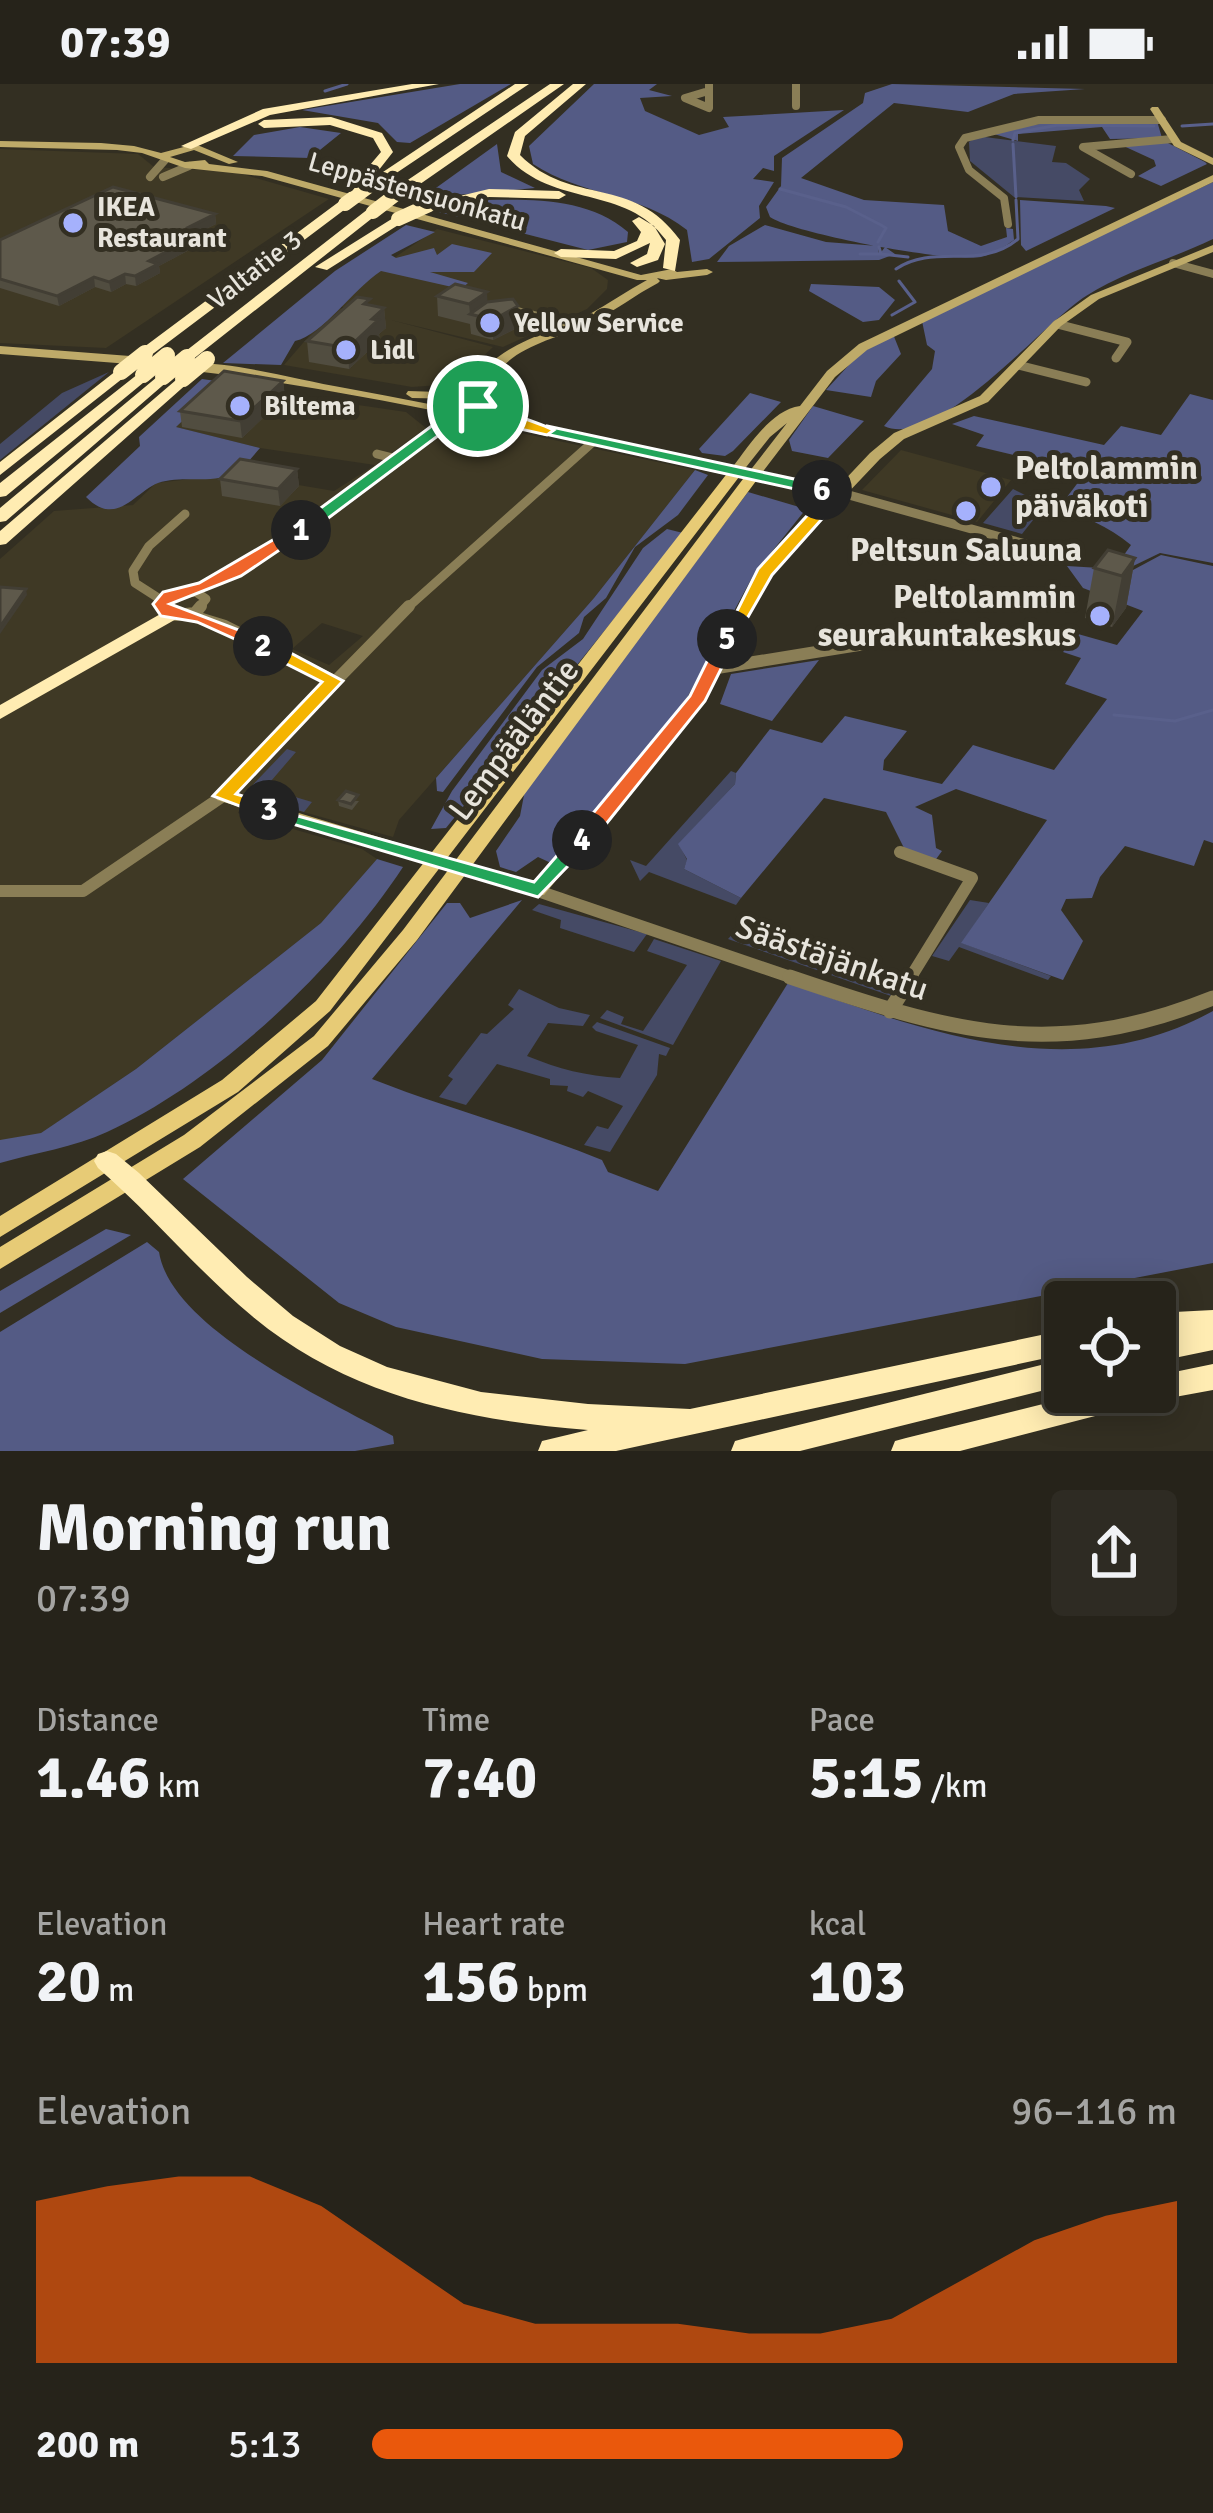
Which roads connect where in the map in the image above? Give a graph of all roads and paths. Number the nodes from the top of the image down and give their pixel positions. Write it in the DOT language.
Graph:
graph roads {
  1 [pos="433,84"];
  2 [pos="523,84"];
  3 [pos="538,84"];
  4 [pos="558,84"];
  5 [pos="580,84"];
  6 [pos="796,84"];
  7 [pos="707,88"];
  8 [pos="796,106"];
  9 [pos="710,108"];
  10 [pos="1158,114"];
  11 [pos="718,117"];
  12 [pos="1172,139"];
  13 [pos="0,142"];
  14 [pos="183,147"];
  15 [pos="214,154"];
  16 [pos="163,158"];
  17 [pos="1210,159"];
  18 [pos="192,166"];
  19 [pos="1131,174"];
  20 [pos="150,177"];
  21 [pos="163,177"];
  22 [pos="1213,178"];
  23 [pos="382,191"];
  24 [pos="367,210"];
  25 [pos="1008,224"];
  26 [pos="650,229"];
  27 [pos="1213,248"];
  28 [pos="561,253"];
  29 [pos="1173,263"];
  30 [pos="630,267"];
  31 [pos="666,273"];
  32 [pos="1213,274"];
  33 [pos="612,304"];
  34 [pos="503,307"];
  35 [pos="1058,325"];
  36 [pos="572,326"];
  37 [pos="0,353"];
  38 [pos="1116,358"];
  39 [pos="1018,365"];
  40 [pos="118,366"];
  41 [pos="237,372"];
  42 [pos="482,381"];
  43 [pos="1087,382"];
  44 [pos="450,395"];
  45 [pos="477,402"];
  46 [pos="438,411"];
  47 [pos="462,415"];
  48 [pos="500,420"];
  49 [pos="438,429"];
  50 [pos="594,440"];
  51 [pos="377,454"];
  52 [pos="400,460"];
  53 [pos="0,470"];
  54 [pos="745,472"];
  55 [pos="0,492"];
  56 [pos="837,492"];
  57 [pos="185,514"];
  58 [pos="0,517"];
  59 [pos="0,540"];
  60 [pos="1069,556"];
  61 [pos="235,572"];
  62 [pos="191,591"];
  63 [pos="205,603"];
  64 [pos="174,606"];
  65 [pos="225,626"];
  66 [pos="902,638"];
  67 [pos="711,669"];
  68 [pos="334,681"];
  69 [pos="0,713"];
  70 [pos="223,796"];
  71 [pos="900,852"];
  72 [pos="449,864"];
  73 [pos="0,890"];
  74 [pos="538,890"];
  75 [pos="1213,998"];
  76 [pos="890,1011"];
  77 [pos="117,1170"];
  78 [pos="0,1228"];
  79 [pos="0,1259"];
  80 [pos="1213,1322"];
  81 [pos="1176,1323"];
  82 [pos="1213,1339"];
  83 [pos="1044,1347"];
  84 [pos="1176,1347"];
  85 [pos="1213,1376"];
  86 [pos="1044,1377"];
  87 [pos="1176,1384"];
  88 [pos="1049,1413"];
  89 [pos="1054,1413"];
  90 [pos="697,1423"];
  91 [pos="553,1451"];
  92 [pos="746,1451"];
  93 [pos="906,1451"];
  94 [pos="959,1451"];
  1 -- 14 [label="highway"];
  2 -- 23 [label="highway"];
  3 -- 23 [label="highway, Valtatie 3"];
  4 -- 23 [label="highway"];
  5 -- 31 [label="highway"];
  6 -- 8 [label="street"];
  7 -- 9 [label="street"];
  7 -- 9 [label="street"];
  9 -- 11 [label="street"];
  10 -- 12 [label="main road"];
  10 -- 25 [label="street"];
  12 -- 17 [label="main road"];
  12 -- 19 [label="street"];
  13 -- 14 [label="main road"];
  13 -- 16 [label="main road"];
  14 -- 15 [label="main road, Leppästensuonkatu"];
  14 -- 16 [label="main road"];
  15 -- 18 [label="main road"];
  15 -- 23 [label="highway"];
  15 -- 28 [label="main road, Leppästensuonkatu"];
  16 -- 18 [label="main road, Leppästensuonkatu"];
  16 -- 20 [label="street"];
  18 -- 21 [label="street"];
  18 -- 30 [label="main road, Leppästensuonkatu"];
  22 -- 54 [label="main road, Lempääläntie"];
  23 -- 24 [label="highway"];
  23 -- 24 [label="highway, Valtatie 3"];
  23 -- 24 [label="highway, bridge"];
  24 -- 26 [label="highway, bridge"];
  24 -- 40 [label="highway, bridge"];
  24 -- 55 [label="highway, Valtatie 3, bridge"];
  24 -- 58 [label="highway, Valtatie 3, bridge"];
  24 -- 59 [label="highway, bridge"];
  26 -- 28 [label="highway"];
  26 -- 30 [label="highway"];
  27 -- 29 [label="main road"];
  28 -- 30 [label="main road, Leppästensuonkatu"];
  29 -- 32 [label="street"];
  29 -- 35 [label="main road"];
  30 -- 31 [label="main road"];
  30 -- 33 [label="main road"];
  31 -- 33 [label="main road"];
  33 -- 36 [label="main road"];
  34 -- 36 [label="street"];
  35 -- 38 [label="street"];
  35 -- 39 [label="main road"];
  36 -- 42 [label="main road"];
  37 -- 40 [label="main road"];
  39 -- 43 [label="street"];
  39 -- 56 [label="main road"];
  40 -- 41 [label="main road"];
  40 -- 53 [label="highway"];
  41 -- 44 [label="main road"];
  41 -- 46 [label="main road"];
  42 -- 44 [label="main road"];
  42 -- 45 [label="main road"];
  44 -- 45 [label="main road"];
  44 -- 46 [label="main road"];
  45 -- 47 [label="main road"];
  45 -- 48 [label="main road"];
  46 -- 47 [label="main road"];
  46 -- 49 [label="street"];
  47 -- 48 [label="main road"];
  47 -- 49 [label="street"];
  48 -- 50 [label="main road"];
  49 -- 52 [label="street"];
  50 -- 54 [label="main road"];
  50 -- 68 [label="street"];
  51 -- 52 [label="street"];
  52 -- 61 [label="street"];
  54 -- 56 [label="main road"];
  54 -- 72 [label="main road, Lempääläntie"];
  56 -- 60 [label="street"];
  56 -- 67 [label="main road"];
  57 -- 64 [label="street"];
  61 -- 62 [label="street"];
  61 -- 63 [label="street"];
  62 -- 63 [label="street"];
  62 -- 64 [label="street"];
  63 -- 64 [label="street"];
  63 -- 65 [label="street"];
  64 -- 65 [label="street"];
  64 -- 69 [label="highway"];
  65 -- 68 [label="street"];
  66 -- 67 [label="street"];
  67 -- 74 [label="main road"];
  68 -- 70 [label="street"];
  70 -- 72 [label="main road, Säästäjänkatu"];
  70 -- 73 [label="street"];
  71 -- 76 [label="street"];
  72 -- 74 [label="main road, Säästäjänkatu"];
  72 -- 77 [label="main road, Lempääläntie"];
  74 -- 76 [label="street, Säästäjänkatu"];
  75 -- 76 [label="street, Säästäjänkatu"];
  77 -- 78 [label="main road, Lempääläntie"];
  77 -- 79 [label="main road, Lempääläntie"];
  77 -- 90 [label="highway"];
  80 -- 81 [label="highway"];
  82 -- 84 [label="highway"];
  83 -- 90 [label="highway"];
  85 -- 87 [label="highway"];
  86 -- 92 [label="highway"];
  88 -- 93 [label="highway"];
  89 -- 94 [label="highway"];
  90 -- 91 [label="highway"];
}
